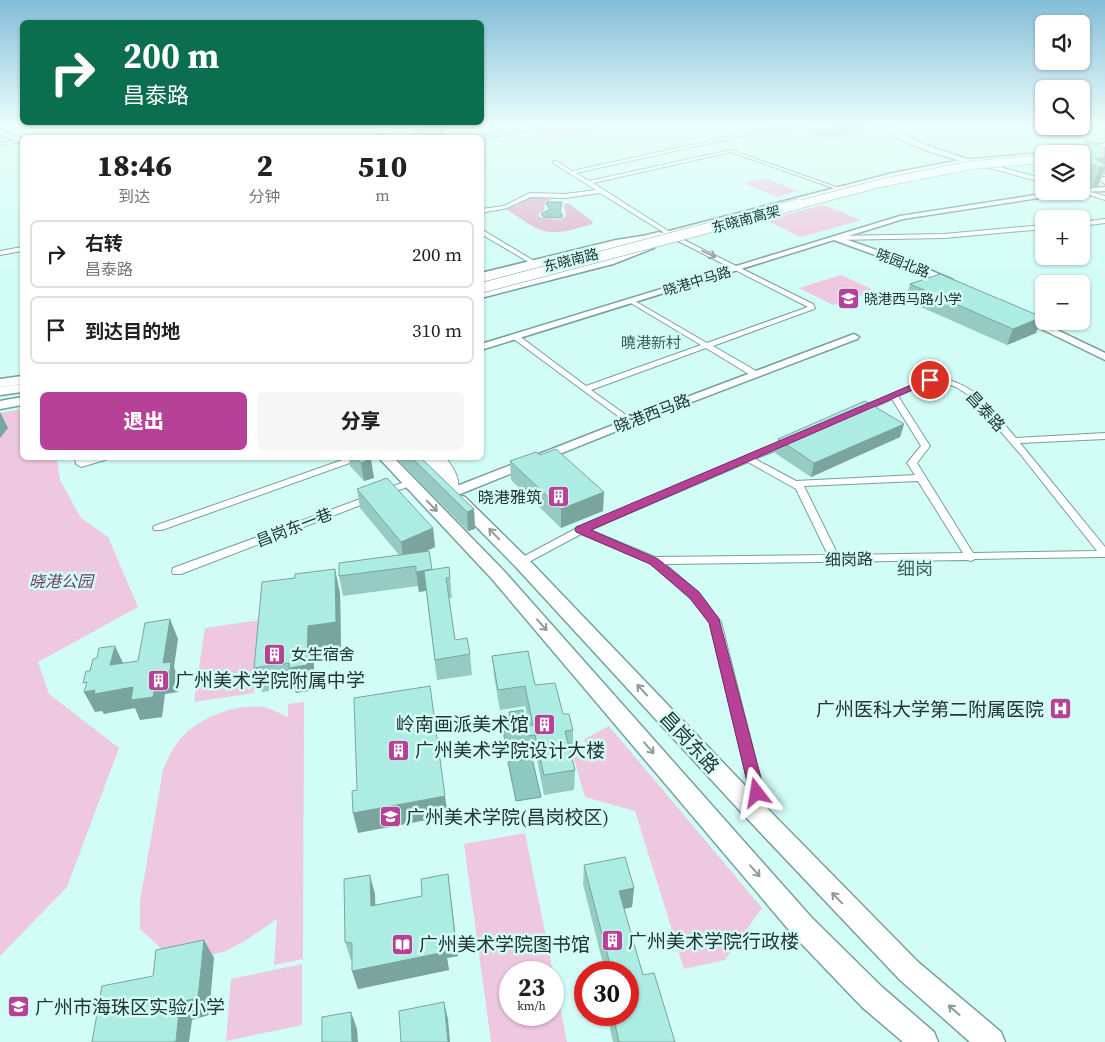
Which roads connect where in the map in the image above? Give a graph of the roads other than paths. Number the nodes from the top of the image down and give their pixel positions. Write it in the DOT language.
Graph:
graph roads {
  1 [pos="576,175"];
  2 [pos="625,175"];
  3 [pos="797,175"];
  4 [pos="904,175"];
  5 [pos="905,175"];
  6 [pos="923,175"];
  7 [pos="932,175"];
  8 [pos="588,183"];
  9 [pos="837,189"];
  10 [pos="1103,189"];
  11 [pos="1090,190"];
  12 [pos="600,191"];
  13 [pos="1090,192"];
  14 [pos="1035,197"];
  15 [pos="1105,197"];
  16 [pos="484,211"];
  17 [pos="1105,222"];
  18 [pos="1090,223"];
  19 [pos="1035,228"];
  20 [pos="484,233"];
  21 [pos="664,234"];
  22 [pos="835,238"];
  23 [pos="680,240"];
  24 [pos="650,248"];
  25 [pos="20,249"];
  26 [pos="0,254"];
  27 [pos="534,263"];
  28 [pos="739,268"];
  29 [pos="484,279"];
  30 [pos="484,279"];
  31 [pos="484,279"];
  32 [pos="484,279"];
  33 [pos="960,286"];
  34 [pos="484,291"];
  35 [pos="484,291"];
  36 [pos="484,291"];
  37 [pos="631,301"];
  38 [pos="1012,311"];
  39 [pos="515,337"];
  40 [pos="854,337"];
  41 [pos="706,345"];
  42 [pos="484,346"];
  43 [pos="1105,357"];
  44 [pos="755,374"];
  45 [pos="20,380"];
  46 [pos="0,383"];
  47 [pos="20,387"];
  48 [pos="585,389"];
  49 [pos="0,391"];
  50 [pos="20,395"];
  51 [pos="894,396"];
  52 [pos="0,398"];
  53 [pos="20,401"];
  54 [pos="0,405"];
  55 [pos="852,415"];
  56 [pos="630,422"];
  57 [pos="1105,436"];
  58 [pos="801,437"];
  59 [pos="1013,441"];
  60 [pos="748,459"];
  61 [pos="80,460"];
  62 [pos="95,460"];
  63 [pos="349,460"];
  64 [pos="388,460"];
  65 [pos="417,460"];
  66 [pos="430,460"];
  67 [pos="442,460"];
  68 [pos="921,478"];
  69 [pos="410,483"];
  70 [pos="794,484"];
  71 [pos="451,493"];
  72 [pos="158,528"];
  73 [pos="580,530"];
  74 [pos="1105,554"];
  75 [pos="971,558"];
  76 [pos="835,560"];
  77 [pos="654,561"];
  78 [pos="521,562"];
  79 [pos="177,571"];
  80 [pos="748,804"];
  81 [pos="924,1042"];
  82 [pos="991,1042"];
  1 -- 8 [label="street"];
  2 -- 8 [label="street"];
  3 -- 9 [label="street"];
  4 -- 29 [label="main road, 东晓南高架, bridge"];
  5 -- 9 [label="main road, 东晓南路"];
  6 -- 34 [label="main road, 东晓南高架, bridge"];
  7 -- 23 [label="main road, 东晓南路"];
  8 -- 12 [label="street"];
  9 -- 21 [label="main road, 东晓南路"];
  10 -- 11 [label="street"];
  12 -- 16 [label="street"];
  12 -- 21 [label="street"];
  13 -- 15 [label="main road"];
  14 -- 22 [label="street, 晓港中马路"];
  17 -- 18 [label="street"];
  19 -- 22 [label="street"];
  20 -- 27 [label="street"];
  21 -- 27 [label="street, 东晓南路"];
  21 -- 30 [label="main road, 东晓南路"];
  21 -- 31 [label="main road"];
  22 -- 28 [label="street, 晓港中马路"];
  22 -- 33 [label="street, 晓园北路"];
  23 -- 24 [label="main road, 东晓南路"];
  23 -- 28 [label="street, one-way"];
  24 -- 35 [label="main road, 东晓南路"];
  24 -- 36 [label="main road"];
  25 -- 26 [label="street"];
  27 -- 32 [label="street, 东晓南路"];
  28 -- 37 [label="street, 晓港中马路"];
  28 -- 41 [label="street"];
  37 -- 39 [label="street, 晓港中马路"];
  37 -- 41 [label="street"];
  38 -- 43 [label="street"];
  39 -- 42 [label="street, 晓港中马路"];
  39 -- 48 [label="street"];
  40 -- 44 [label="street, 晓港西马路"];
  41 -- 44 [label="street"];
  41 -- 48 [label="street"];
  44 -- 56 [label="street, 晓港西马路"];
  45 -- 46 [label="main road"];
  47 -- 49 [label="main road"];
  48 -- 56 [label="street"];
  50 -- 52 [label="main road"];
  51 -- 55 [label="street, 昌泰路"];
  51 -- 59 [label="street, 昌泰路"];
  51 -- 68 [label="street"];
  53 -- 54 [label="main road"];
  56 -- 71 [label="street, 晓港西马路"];
  57 -- 59 [label="street"];
  58 -- 60 [label="street"];
  59 -- 74 [label="street, 昌泰路"];
  60 -- 70 [label="street"];
  60 -- 73 [label="street"];
  61 -- 62 [label="street"];
  63 -- 72 [label="street"];
  64 -- 69 [label="main road, 昌岗东路"];
  65 -- 71 [label="main road, 昌岗东路"];
  66 -- 71 [label="main road"];
  67 -- 71 [label="main road"];
  68 -- 70 [label="street"];
  68 -- 75 [label="street"];
  69 -- 79 [label="street, 昌岗东一巷"];
  69 -- 81 [label="main road, 昌岗东路, one-way"];
  70 -- 76 [label="street"];
  78 -- 71 [label="main road, 昌岗东路, one-way"];
  73 -- 77 [label="street"];
  73 -- 78 [label="street"];
  74 -- 75 [label="street, 细岗路"];
  75 -- 76 [label="street, 细岗路"];
  76 -- 77 [label="street, 细岗路"];
  77 -- 80 [label="street"];
  80 -- 78 [label="main road, 昌岗东路, one-way"];
  82 -- 80 [label="main road, 昌岗东路, one-way"];
}
